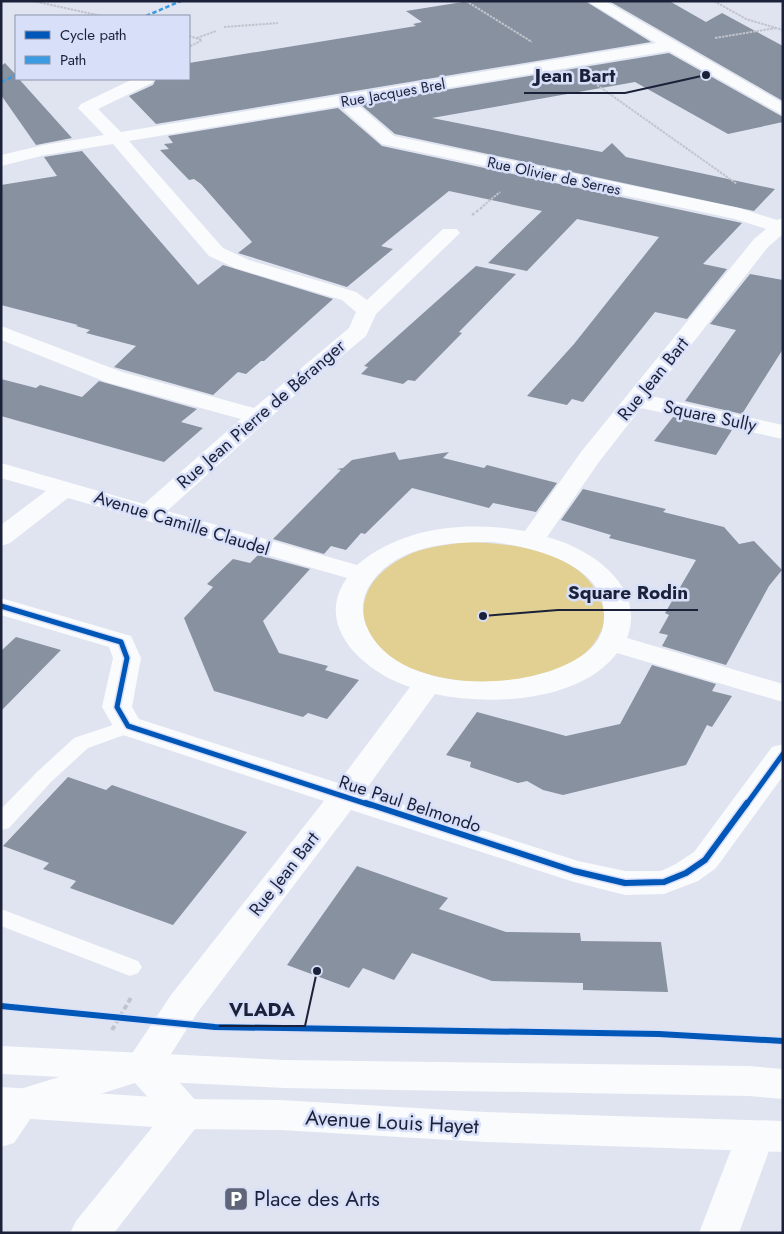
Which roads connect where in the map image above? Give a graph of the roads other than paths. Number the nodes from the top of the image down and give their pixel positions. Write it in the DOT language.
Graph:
graph roads {
  1 [pos="594,1"];
  2 [pos="670,46"];
  3 [pos="144,80"];
  4 [pos="343,102"];
  5 [pos="783,110"];
  6 [pos="117,138"];
  7 [pos="1,161"];
  8 [pos="781,225"];
  9 [pos="450,233"];
  10 [pos="367,311"];
  11 [pos="1,332"];
  12 [pos="636,400"];
  13 [pos="258,416"];
  14 [pos="783,432"];
  15 [pos="1,470"];
  16 [pos="65,488"];
  17 [pos="149,513"];
  18 [pos="1,538"];
  19 [pos="532,540"];
  20 [pos="363,574"];
  21 [pos="1,606"];
  22 [pos="611,642"];
  23 [pos="428,683"];
  24 [pos="783,693"];
  25 [pos="128,726"];
  26 [pos="783,754"];
  27 [pos="344,797"];
  28 [pos="1,823"];
  29 [pos="1,917"];
  30 [pos="130,967"];
  31 [pos="1,1060"];
  32 [pos="143,1066"];
  33 [pos="783,1084"];
  34 [pos="8,1113"];
  35 [pos="185,1114"];
  36 [pos="769,1137"];
  37 [pos="90,1233"];
  38 [pos="719,1233"];
  1 -- 2 [label="street"];
  2 -- 4 [label="street, Rue Jacques Brel"];
  2 -- 5 [label="street"];
  3 -- 6 [label="street"];
  4 -- 6 [label="street, Rue Jacques Brel"];
  4 -- 8 [label="street, Rue Olivier de Serres"];
  6 -- 7 [label="street, Rue Jacques Brel"];
  6 -- 10 [label="street"];
  8 -- 12 [label="street, Rue Jean Bart"];
  9 -- 10 [label="street, Rue Jean Pierre de Béranger"];
  10 -- 13 [label="street, Rue Jean Pierre de Béranger"];
  11 -- 13 [label="street"];
  12 -- 14 [label="street, Square Sully"];
  12 -- 19 [label="street, Rue Jean Bart"];
  13 -- 17 [label="street, Rue Jean Pierre de Béranger"];
  15 -- 16 [label="street, Avenue Camille Claudel"];
  16 -- 17 [label="street, Avenue Camille Claudel"];
  16 -- 18 [label="street"];
  17 -- 20 [label="street, Avenue Camille Claudel"];
  19 -- 20 [label="street"];
  19 -- 22 [label="street"];
  20 -- 23 [label="street"];
  21 -- 25 [label="street"];
  22 -- 23 [label="street"];
  22 -- 24 [label="street"];
  23 -- 27 [label="street, Rue Jean Bart"];
  25 -- 27 [label="street, Rue Paul Belmondo"];
  25 -- 28 [label="lane"];
  26 -- 27 [label="street, Rue Paul Belmondo"];
  27 -- 32 [label="street, Rue Jean Bart"];
  29 -- 30 [label="lane"];
  31 -- 32 [label="street"];
  32 -- 33 [label="street"];
  32 -- 34 [label="street"];
  32 -- 35 [label="street"];
  34 -- 35 [label="street, Avenue Louis Hayet"];
  35 -- 36 [label="street, Avenue Louis Hayet"];
  35 -- 37 [label="street"];
  36 -- 38 [label="street"];
}
